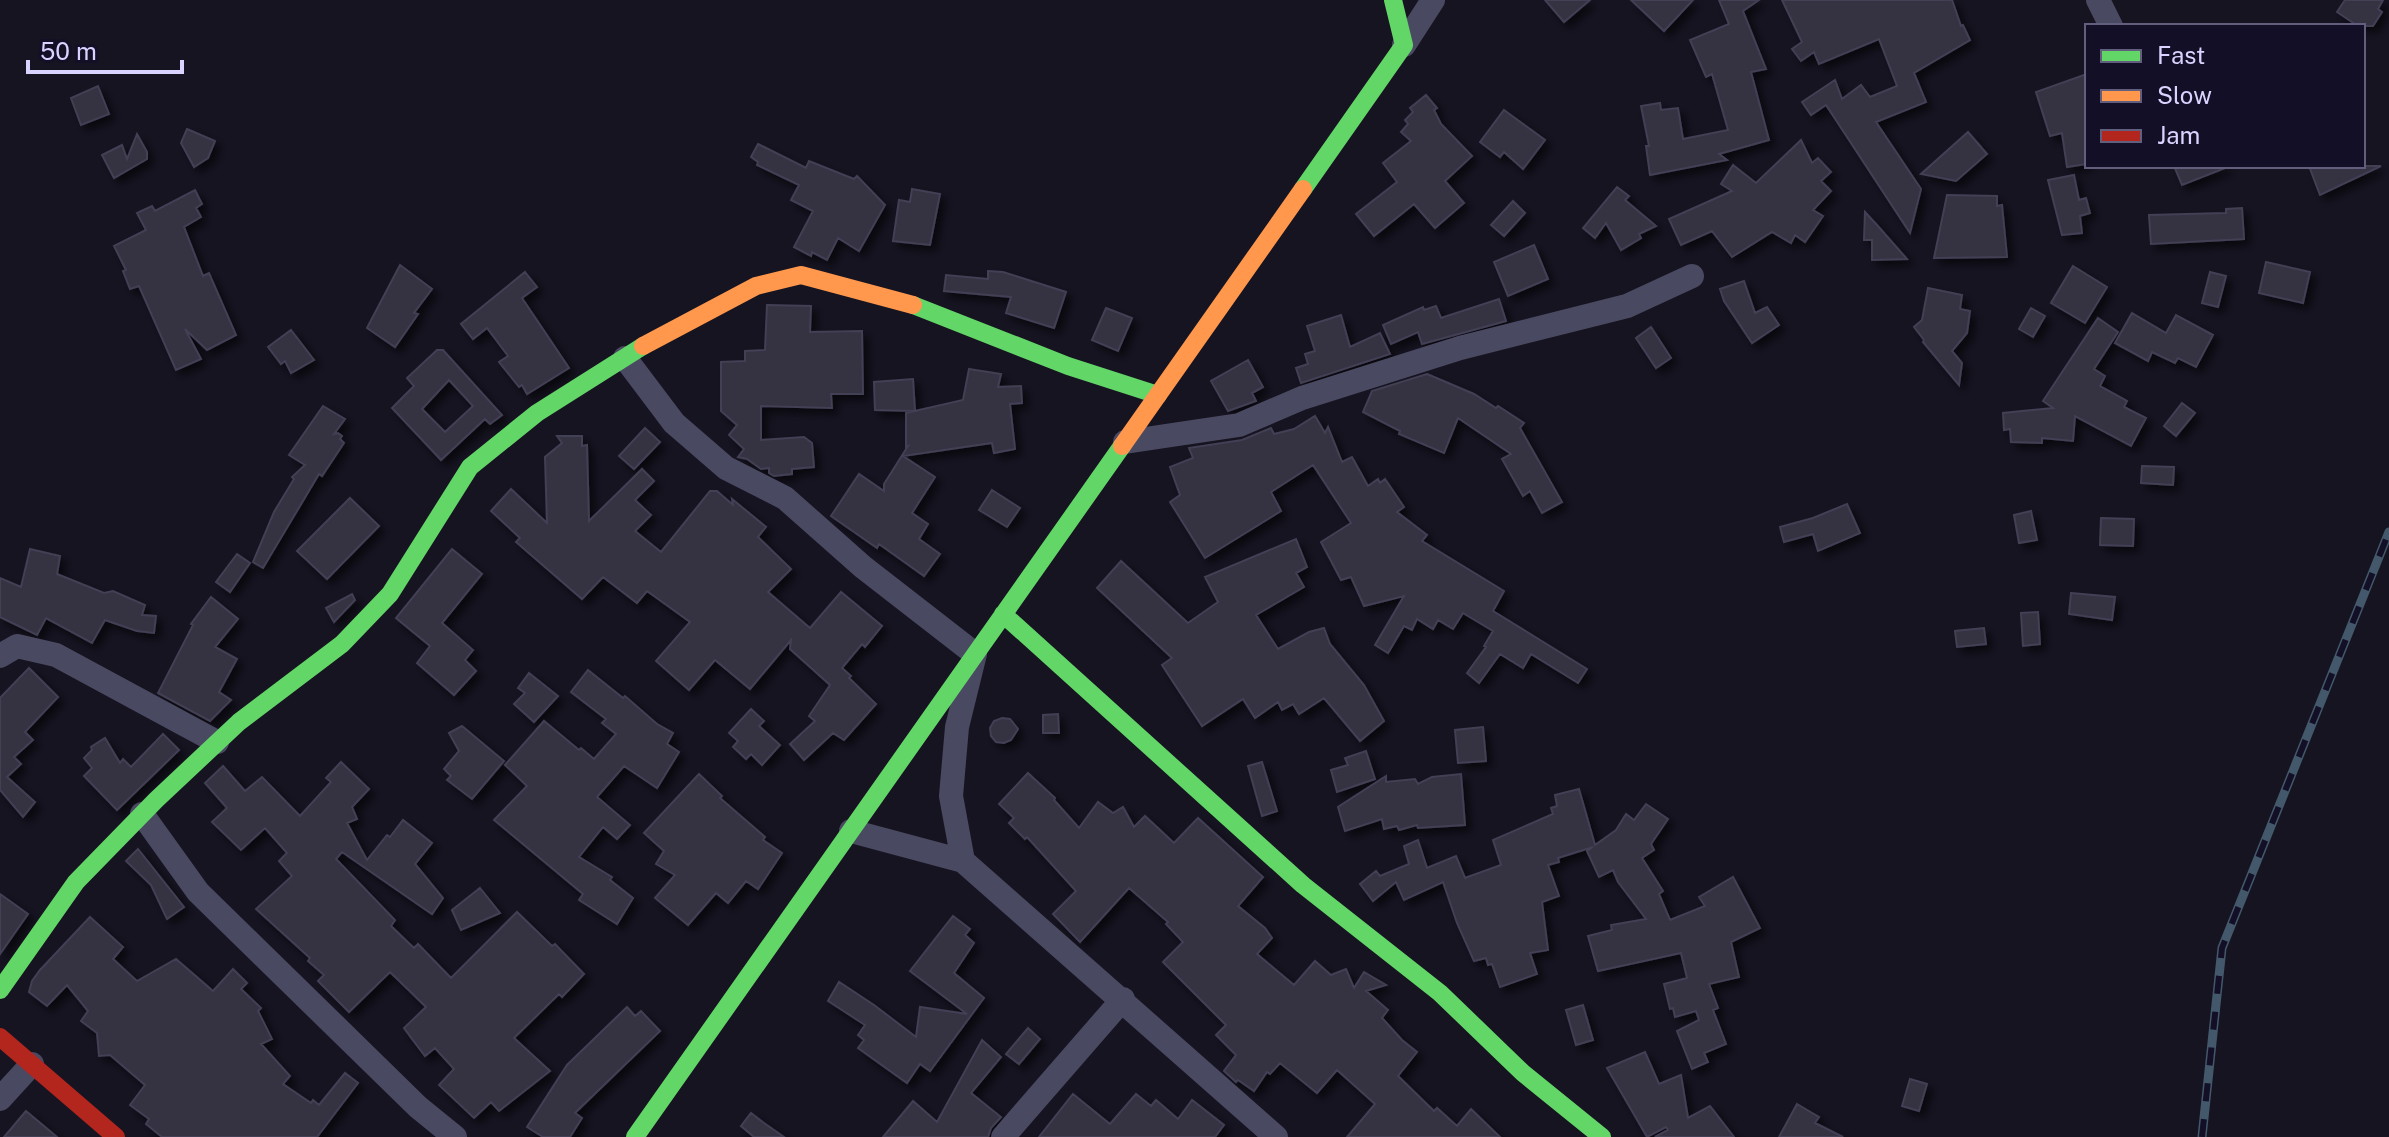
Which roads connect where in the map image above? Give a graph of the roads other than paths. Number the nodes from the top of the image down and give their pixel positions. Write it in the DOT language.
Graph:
graph roads {
  1 [pos="1393,0"];
  2 [pos="1433,0"];
  3 [pos="2098,0"];
  4 [pos="2110,24"];
  5 [pos="1404,45"];
  6 [pos="1692,276"];
  7 [pos="625,358"];
  8 [pos="1158,395"];
  9 [pos="1125,442"];
  10 [pos="1003,614"];
  11 [pos="975,654"];
  12 [pos="0,656"];
  13 [pos="217,742"];
  14 [pos="142,814"];
  15 [pos="851,831"];
  16 [pos="963,861"];
  17 [pos="0,990"];
  18 [pos="1123,999"];
  19 [pos="0,1037"];
  20 [pos="32,1064"];
  21 [pos="0,1099"];
  22 [pos="116,1137"];
  23 [pos="455,1137"];
  24 [pos="635,1137"];
  25 [pos="1003,1137"];
  26 [pos="1276,1137"];
  27 [pos="1602,1137"];
  1 -- 5 [label="street"];
  2 -- 5 [label="street"];
  3 -- 4 [label="street"];
  5 -- 8 [label="street"];
  6 -- 9 [label="street"];
  7 -- 8 [label="street"];
  7 -- 11 [label="street"];
  7 -- 13 [label="street"];
  8 -- 9 [label="street"];
  9 -- 10 [label="street"];
  10 -- 11 [label="street"];
  10 -- 27 [label="street"];
  11 -- 15 [label="street"];
  11 -- 16 [label="street"];
  12 -- 13 [label="street"];
  13 -- 14 [label="street"];
  14 -- 17 [label="street"];
  14 -- 23 [label="street"];
  15 -- 16 [label="street"];
  15 -- 24 [label="street"];
  16 -- 18 [label="street"];
  18 -- 25 [label="street"];
  18 -- 26 [label="street"];
  19 -- 20 [label="street"];
  20 -- 21 [label="street"];
  20 -- 22 [label="street"];
}
